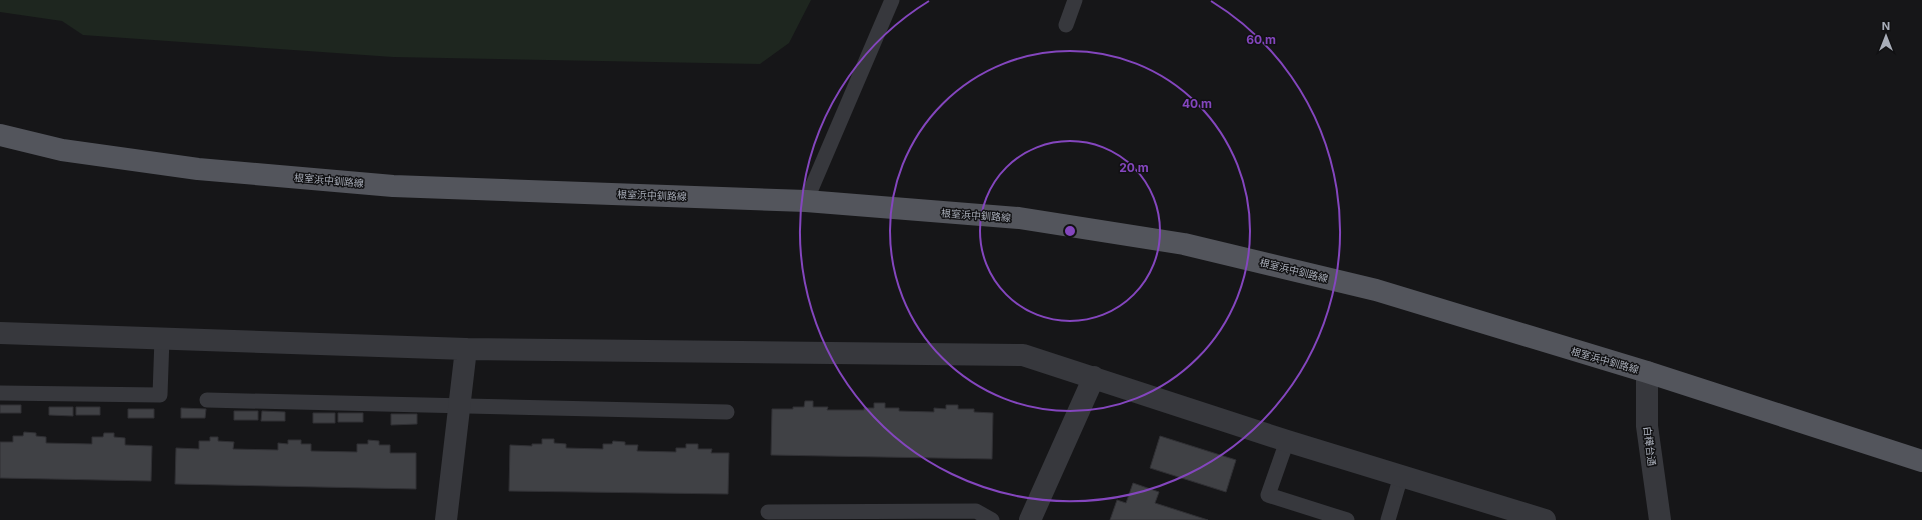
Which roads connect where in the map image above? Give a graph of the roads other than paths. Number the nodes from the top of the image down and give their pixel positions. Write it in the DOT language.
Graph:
graph roads {
  1 [pos="892,0"];
  2 [pos="1075,0"];
  3 [pos="1066,25"];
  4 [pos="0,135"];
  5 [pos="806,201"];
  6 [pos="0,333"];
  7 [pos="162,338"];
  8 [pos="466,349"];
  9 [pos="1648,372"];
  10 [pos="1094,377"];
  11 [pos="0,393"];
  12 [pos="207,400"];
  13 [pos="459,406"];
  14 [pos="727,412"];
  15 [pos="1287,440"];
  16 [pos="1922,461"];
  17 [pos="1401,476"];
  18 [pos="768,512"];
  19 [pos="446,520"];
  20 [pos="992,520"];
  21 [pos="1030,520"];
  22 [pos="1347,520"];
  23 [pos="1388,520"];
  24 [pos="1545,520"];
  25 [pos="1660,520"];
  1 -- 5 [label="lane"];
  2 -- 3 [label="lane"];
  4 -- 5 [label="main road, 根室浜中釧路線"];
  5 -- 9 [label="main road, 根室浜中釧路線"];
  6 -- 7 [label="street"];
  7 -- 8 [label="street"];
  7 -- 11 [label="lane"];
  8 -- 10 [label="street"];
  8 -- 13 [label="street"];
  9 -- 16 [label="main road, 根室浜中釧路線"];
  9 -- 25 [label="street, 白樺台通"];
  10 -- 15 [label="street"];
  10 -- 21 [label="street"];
  12 -- 13 [label="lane"];
  13 -- 14 [label="lane"];
  13 -- 19 [label="street"];
  15 -- 17 [label="street"];
  15 -- 22 [label="lane"];
  17 -- 23 [label="lane"];
  17 -- 24 [label="street"];
  18 -- 20 [label="lane"];
}
